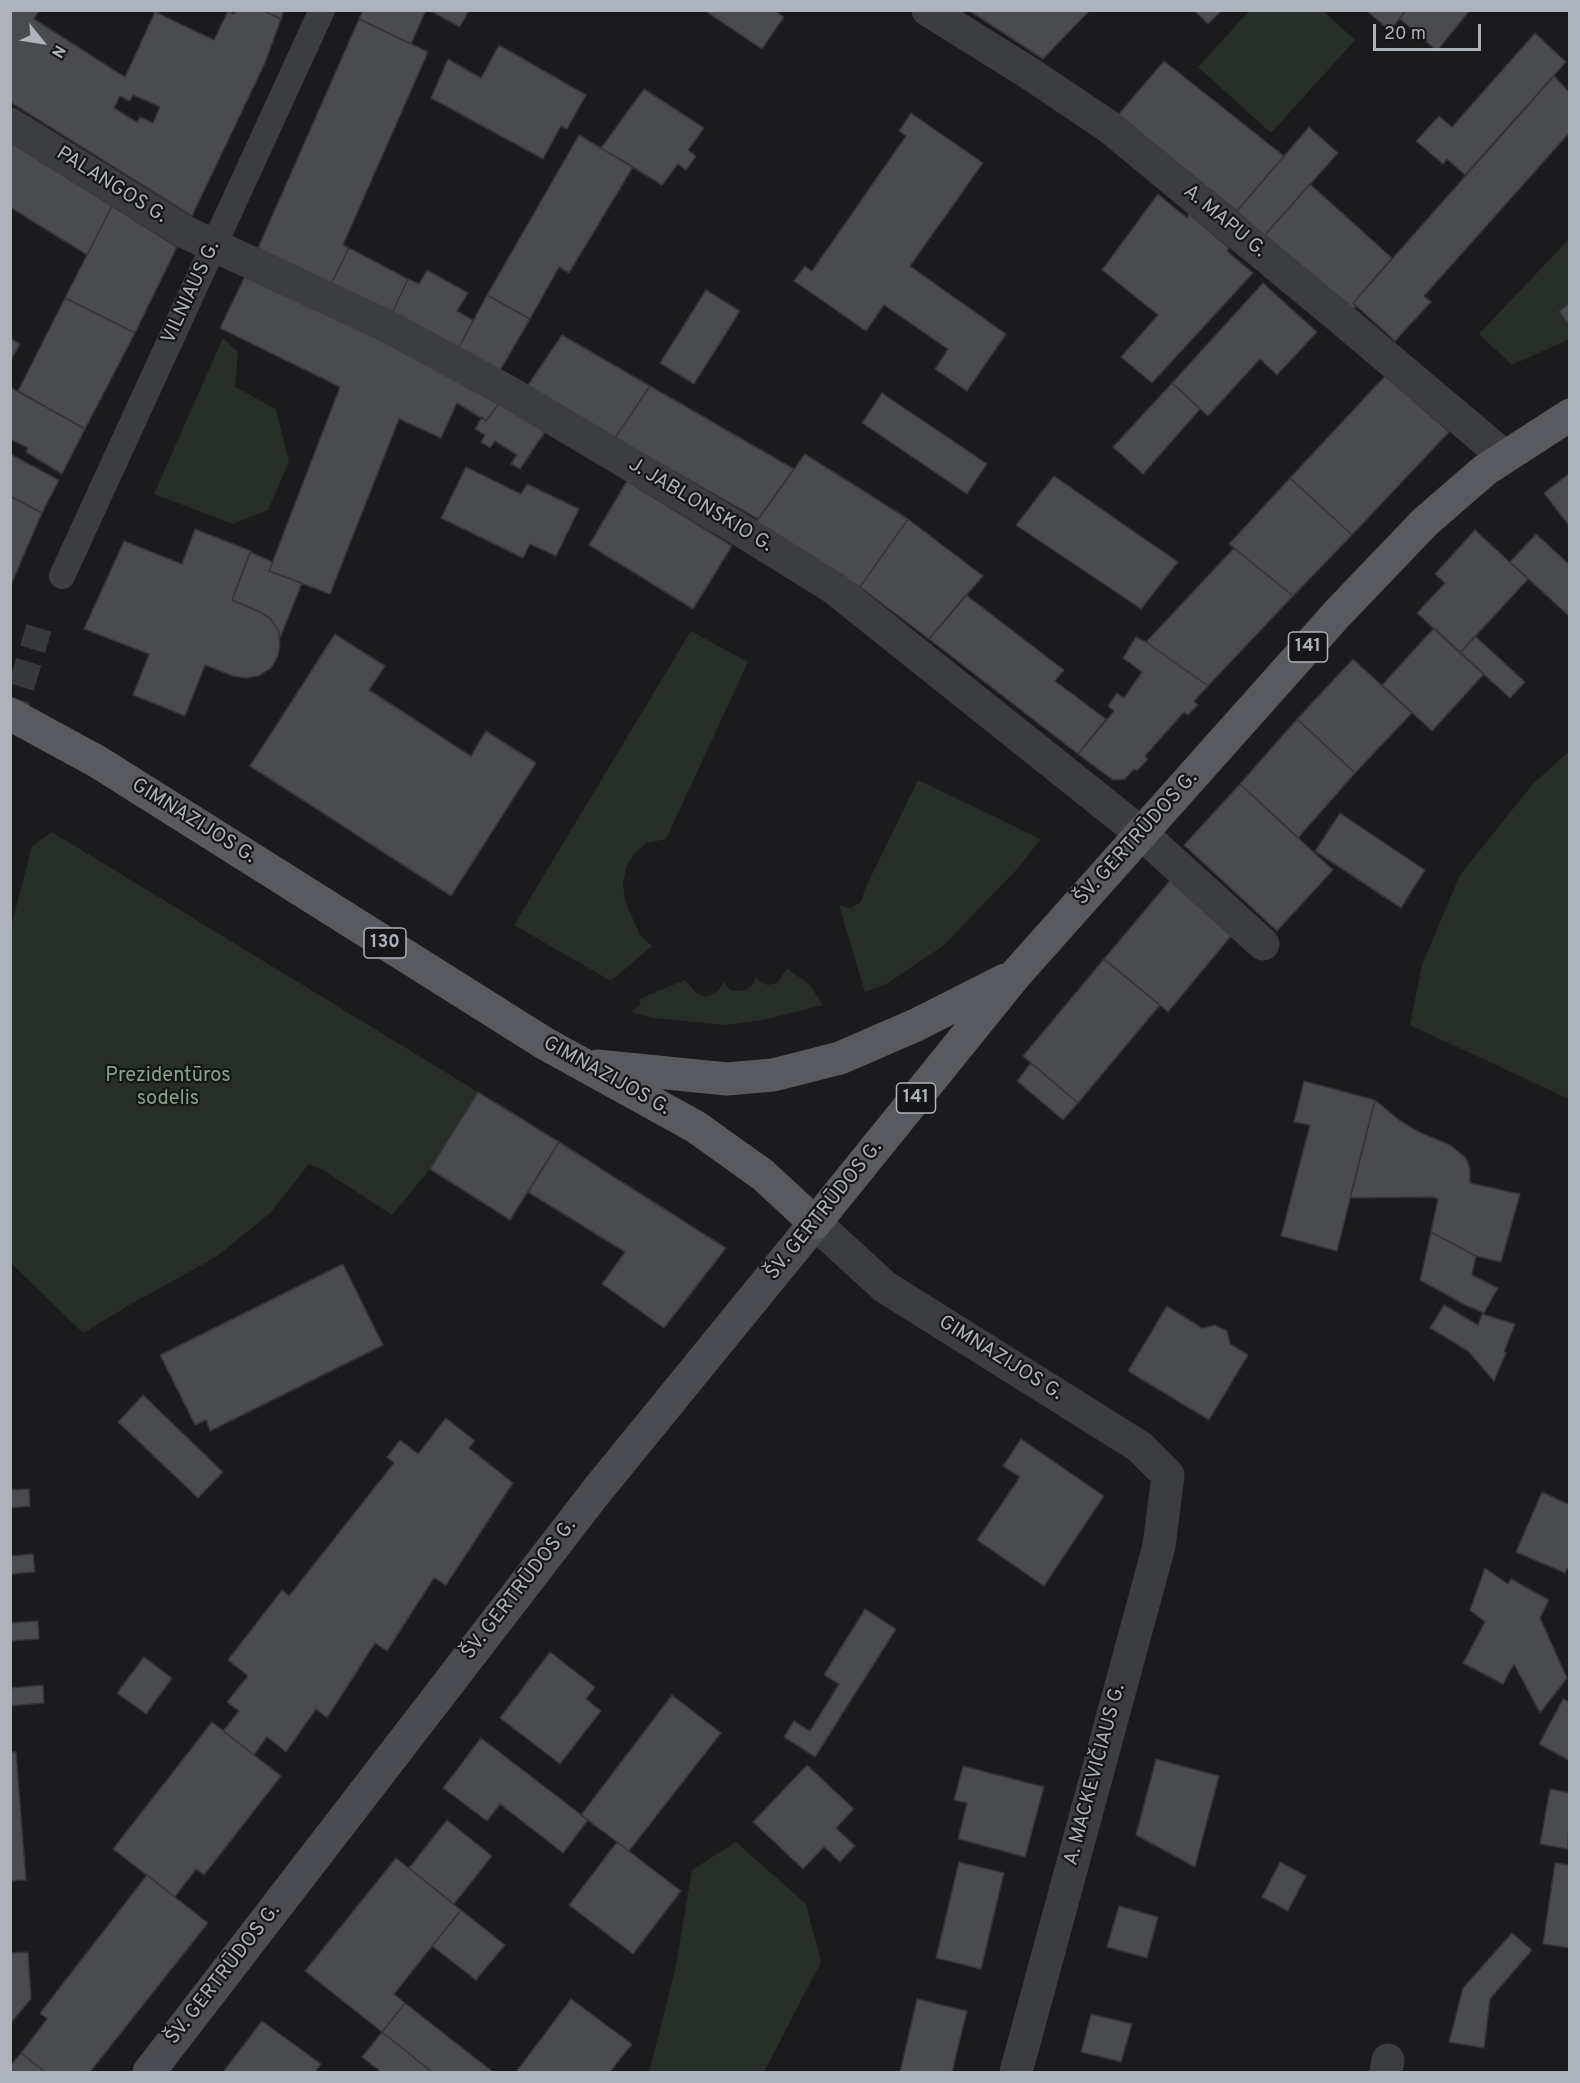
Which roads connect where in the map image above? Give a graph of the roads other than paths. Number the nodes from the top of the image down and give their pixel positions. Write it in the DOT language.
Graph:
graph roads {
  1 [pos="322,10"];
  2 [pos="928,10"];
  3 [pos="10,124"];
  4 [pos="214,245"];
  5 [pos="1569,415"];
  6 [pos="1504,456"];
  7 [pos="62,576"];
  8 [pos="13,718"];
  9 [pos="1142,834"];
  10 [pos="1263,944"];
  11 [pos="1017,973"];
  12 [pos="586,1065"];
  13 [pos="815,1223"];
  14 [pos="1168,1475"];
  15 [pos="149,2073"];
  16 [pos="1016,2073"];
  1 -- 4 [label="street, VILNIAUS G."];
  2 -- 6 [label="street, A. MAPU G."];
  3 -- 4 [label="street, PALANGOS G."];
  4 -- 7 [label="street, VILNIAUS G."];
  4 -- 9 [label="street, J. JABLONSKIO G."];
  5 -- 6 [label="main road, ŠV. GERTRŪDOS G. / 141"];
  6 -- 9 [label="main road, ŠV. GERTRŪDOS G. / 141"];
  8 -- 12 [label="main road, GIMNAZIJOS G. / 130"];
  9 -- 10 [label="street, J. JABLONSKIO G."];
  9 -- 11 [label="main road, ŠV. GERTRŪDOS G. / 141"];
  11 -- 12 [label="main road"];
  11 -- 13 [label="main road, ŠV. GERTRŪDOS G. / 141"];
  12 -- 13 [label="main road, GIMNAZIJOS G. / 130"];
  13 -- 14 [label="street, GIMNAZIJOS G."];
  13 -- 15 [label="main road, ŠV. GERTRŪDOS G. / 141"];
  14 -- 16 [label="street, A. MACKEVIČIAUS G."];
}
